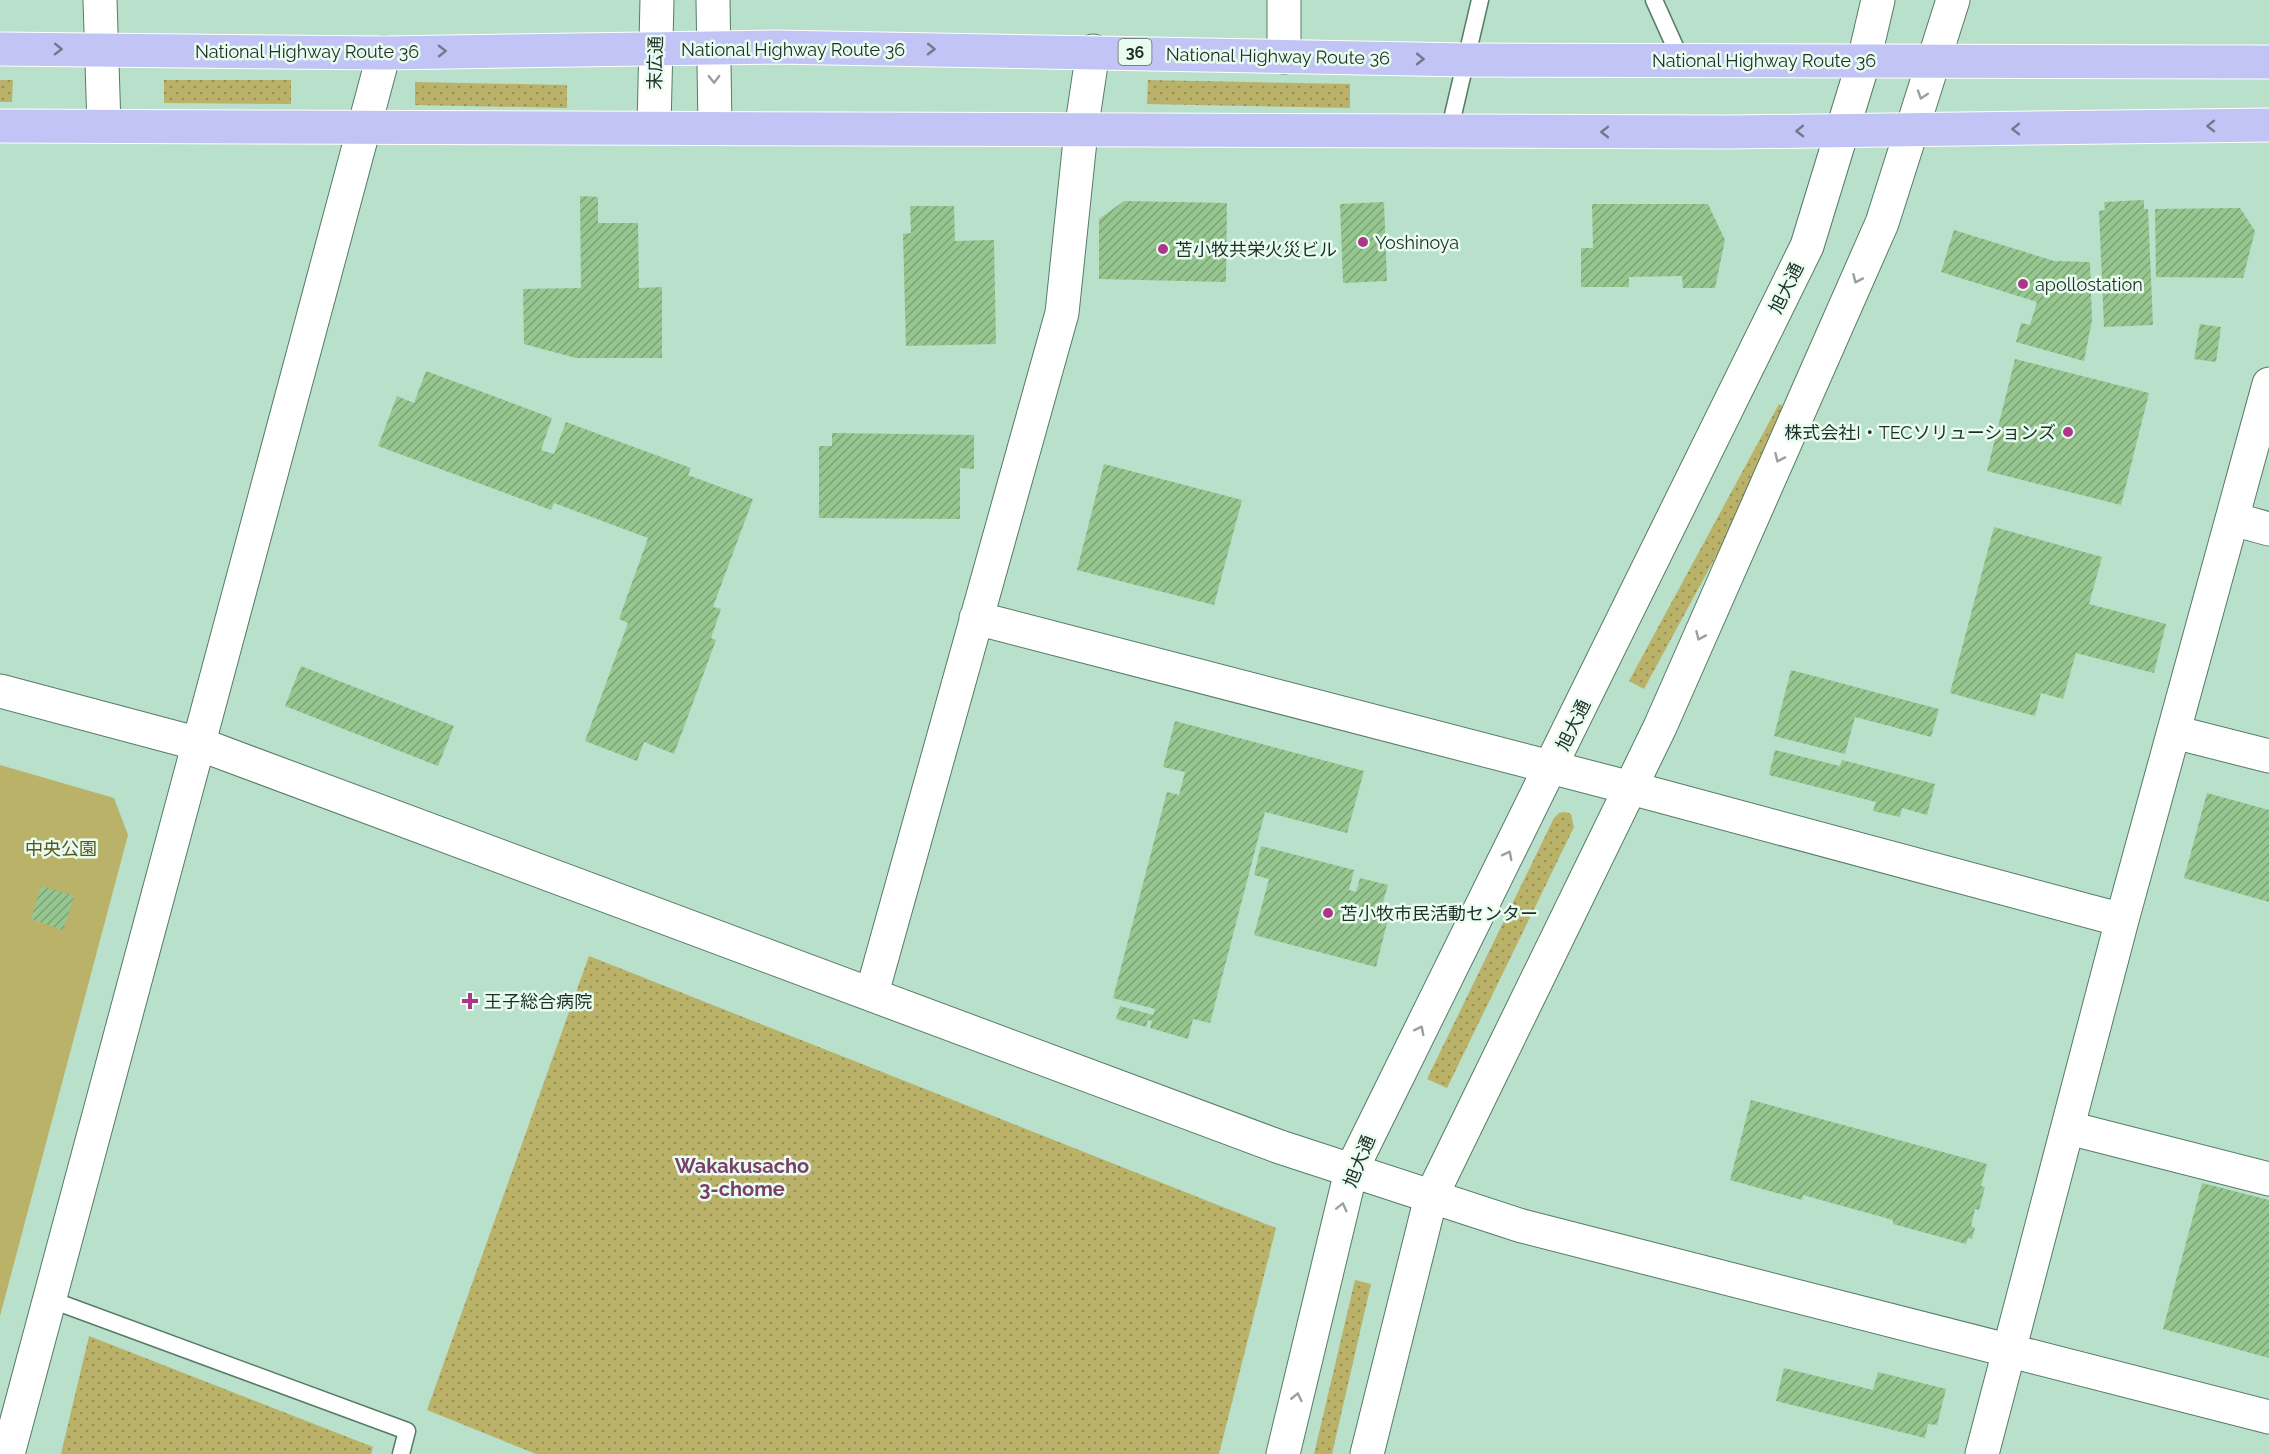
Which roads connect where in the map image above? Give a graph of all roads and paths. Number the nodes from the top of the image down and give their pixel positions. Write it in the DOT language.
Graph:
graph roads {
  1 [pos="100,0"];
  2 [pos="657,0"];
  3 [pos="713,0"];
  4 [pos="1284,0"];
  5 [pos="1480,0"];
  6 [pos="1654,0"];
  7 [pos="1878,0"];
  8 [pos="1953,0"];
  9 [pos="656,48"];
  10 [pos="714,48"];
  11 [pos="0,49"];
  12 [pos="102,50"];
  13 [pos="1094,51"];
  14 [pos="384,53"];
  15 [pos="1284,57"];
  16 [pos="1467,60"];
  17 [pos="1682,60"];
  18 [pos="1864,60"];
  19 [pos="1933,61"];
  20 [pos="2269,62"];
  21 [pos="2269,125"];
  22 [pos="0,126"];
  23 [pos="104,126"];
  24 [pos="654,127"];
  25 [pos="715,127"];
  26 [pos="364,128"];
  27 [pos="1910,130"];
  28 [pos="1082,131"];
  29 [pos="1843,131"];
  30 [pos="1449,132"];
  31 [pos="2269,384"];
  32 [pos="2232,519"];
  33 [pos="2269,529"];
  34 [pos="976,618"];
  35 [pos="0,691"];
  36 [pos="2174,732"];
  37 [pos="199,744"];
  38 [pos="2269,756"];
  39 [pos="1551,768"];
  40 [pos="1631,788"];
  41 [pos="2122,920"];
  42 [pos="872,993"];
  43 [pos="2069,1128"];
  44 [pos="1351,1171"];
  45 [pos="2269,1179"];
  46 [pos="1431,1197"];
  47 [pos="50,1299"];
  48 [pos="2010,1352"];
  49 [pos="2269,1417"];
  50 [pos="8,1454"];
  51 [pos="401,1454"];
  52 [pos="1283,1454"];
  53 [pos="1367,1454"];
  54 [pos="1982,1454"];
  1 -- 12 [label="street"];
  2 -- 9 [label="street, 末広通"];
  3 -- 10 [label="street"];
  4 -- 15 [label="street"];
  5 -- 16 [label="lane"];
  6 -- 17 [label="lane"];
  7 -- 18 [label="street, 旭大通"];
  8 -- 19 [label="street"];
  9 -- 10 [label="highway, National Highway Route 36 / 36"];
  14 -- 9 [label="highway, National Highway Route 36 / 36, one-way"];
  9 -- 24 [label="street, 末広通"];
  10 -- 13 [label="highway, National Highway Route 36 / 36, one-way"];
  10 -- 25 [label="street, one-way"];
  11 -- 12 [label="highway, National Highway Route 36 / 36, one-way"];
  12 -- 14 [label="highway, National Highway Route 36 / 36"];
  12 -- 23 [label="street"];
  13 -- 15 [label="highway, National Highway Route 36 / 36"];
  13 -- 28 [label="street"];
  14 -- 26 [label="street"];
  15 -- 16 [label="highway, National Highway Route 36 / 36, one-way"];
  16 -- 17 [label="highway, National Highway Route 36 / 36"];
  16 -- 30 [label="lane"];
  17 -- 18 [label="highway, National Highway Route 36 / 36"];
  18 -- 19 [label="highway, National Highway Route 36 / 36"];
  18 -- 29 [label="street, 旭大通"];
  19 -- 20 [label="highway, National Highway Route 36 / 36"];
  19 -- 27 [label="street, one-way"];
  21 -- 27 [label="highway, one-way"];
  22 -- 23 [label="highway"];
  23 -- 26 [label="highway"];
  24 -- 25 [label="highway"];
  24 -- 26 [label="highway"];
  25 -- 28 [label="highway"];
  26 -- 37 [label="street"];
  27 -- 29 [label="highway"];
  27 -- 40 [label="street, one-way"];
  28 -- 30 [label="highway"];
  28 -- 34 [label="street"];
  29 -- 30 [label="highway, one-way"];
  29 -- 39 [label="street, 旭大通"];
  31 -- 32 [label="street"];
  32 -- 33 [label="street"];
  32 -- 36 [label="street"];
  34 -- 39 [label="street"];
  34 -- 42 [label="street"];
  35 -- 37 [label="street"];
  36 -- 38 [label="street"];
  36 -- 41 [label="street"];
  37 -- 42 [label="street"];
  37 -- 47 [label="street"];
  39 -- 40 [label="street"];
  44 -- 39 [label="street, 旭大通, one-way"];
  40 -- 41 [label="street"];
  40 -- 46 [label="street"];
  41 -- 43 [label="street"];
  42 -- 44 [label="street"];
  43 -- 45 [label="street"];
  43 -- 48 [label="street"];
  44 -- 46 [label="street"];
  52 -- 44 [label="street, 旭大通, one-way"];
  46 -- 48 [label="street"];
  46 -- 53 [label="street"];
  47 -- 50 [label="street"];
  47 -- 51 [label="lane"];
  48 -- 49 [label="street"];
  48 -- 54 [label="street"];
}
